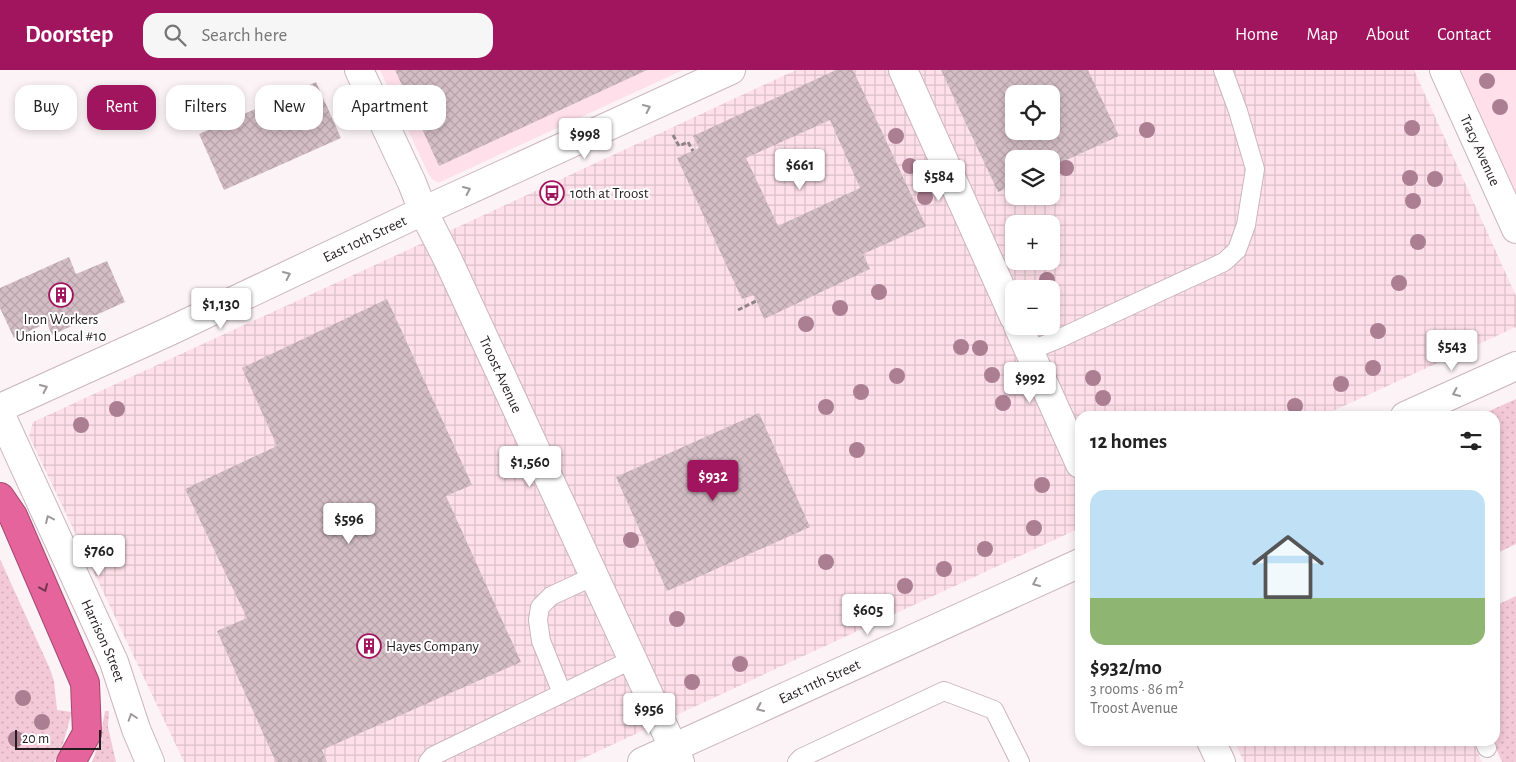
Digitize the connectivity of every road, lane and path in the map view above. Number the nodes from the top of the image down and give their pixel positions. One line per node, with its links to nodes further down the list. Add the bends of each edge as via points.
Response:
1 (359, 70): 8 (street, Troost Avenue)
2 (731, 70): 8 (street, East 10th Street, one-way to 2)
3 (903, 70): 10 (street)
4 (1223, 70): 14 (lane, via 1255,169 1246,225 1237,250 1224,262)
5 (1444, 70): 9 (street, Tracy Avenue)
6 (673, 135): 7 (path, via 678,146 688,142)
7 (693, 150)
8 (422, 211): 16 (street, East 10th Street, one-way to 8); 22 (street, Troost Avenue, via 448,260)
9 (1516, 229)
10 (1005, 297)
11 (756, 301): 12 (path)
12 (738, 310)
13 (1022, 335): 14 (street)
14 (1029, 351): 19 (street)
15 (1516, 366): 17 (street, one-way to 17)
16 (0, 408)
17 (1416, 411)
18 (0, 413): 28 (street, Harrison Street, one-way to 18, via 114,662)
19 (1075, 453)
20 (0, 497): 27 (highway, one-way to 27, via 13,516 85,683 87,733)
21 (1075, 565): 26 (street, East 11th Street, one-way to 26)
22 (594, 576): 23 (street, Troost Avenue); 24 (lane, via 550,596 540,607 541,641)
23 (633, 659): 24 (lane); 26 (street, Troost Avenue)
24 (562, 693): 29 (lane, via 433,756)
25 (1213, 746): 33 (street)
26 (677, 755): 30 (street, East 11th Street)
27 (71, 762)
28 (150, 762)
29 (428, 762)
30 (642, 762)
31 (797, 762): 32 (lane, via 944,691 994,710)
32 (1020, 762)
33 (1221, 762)

